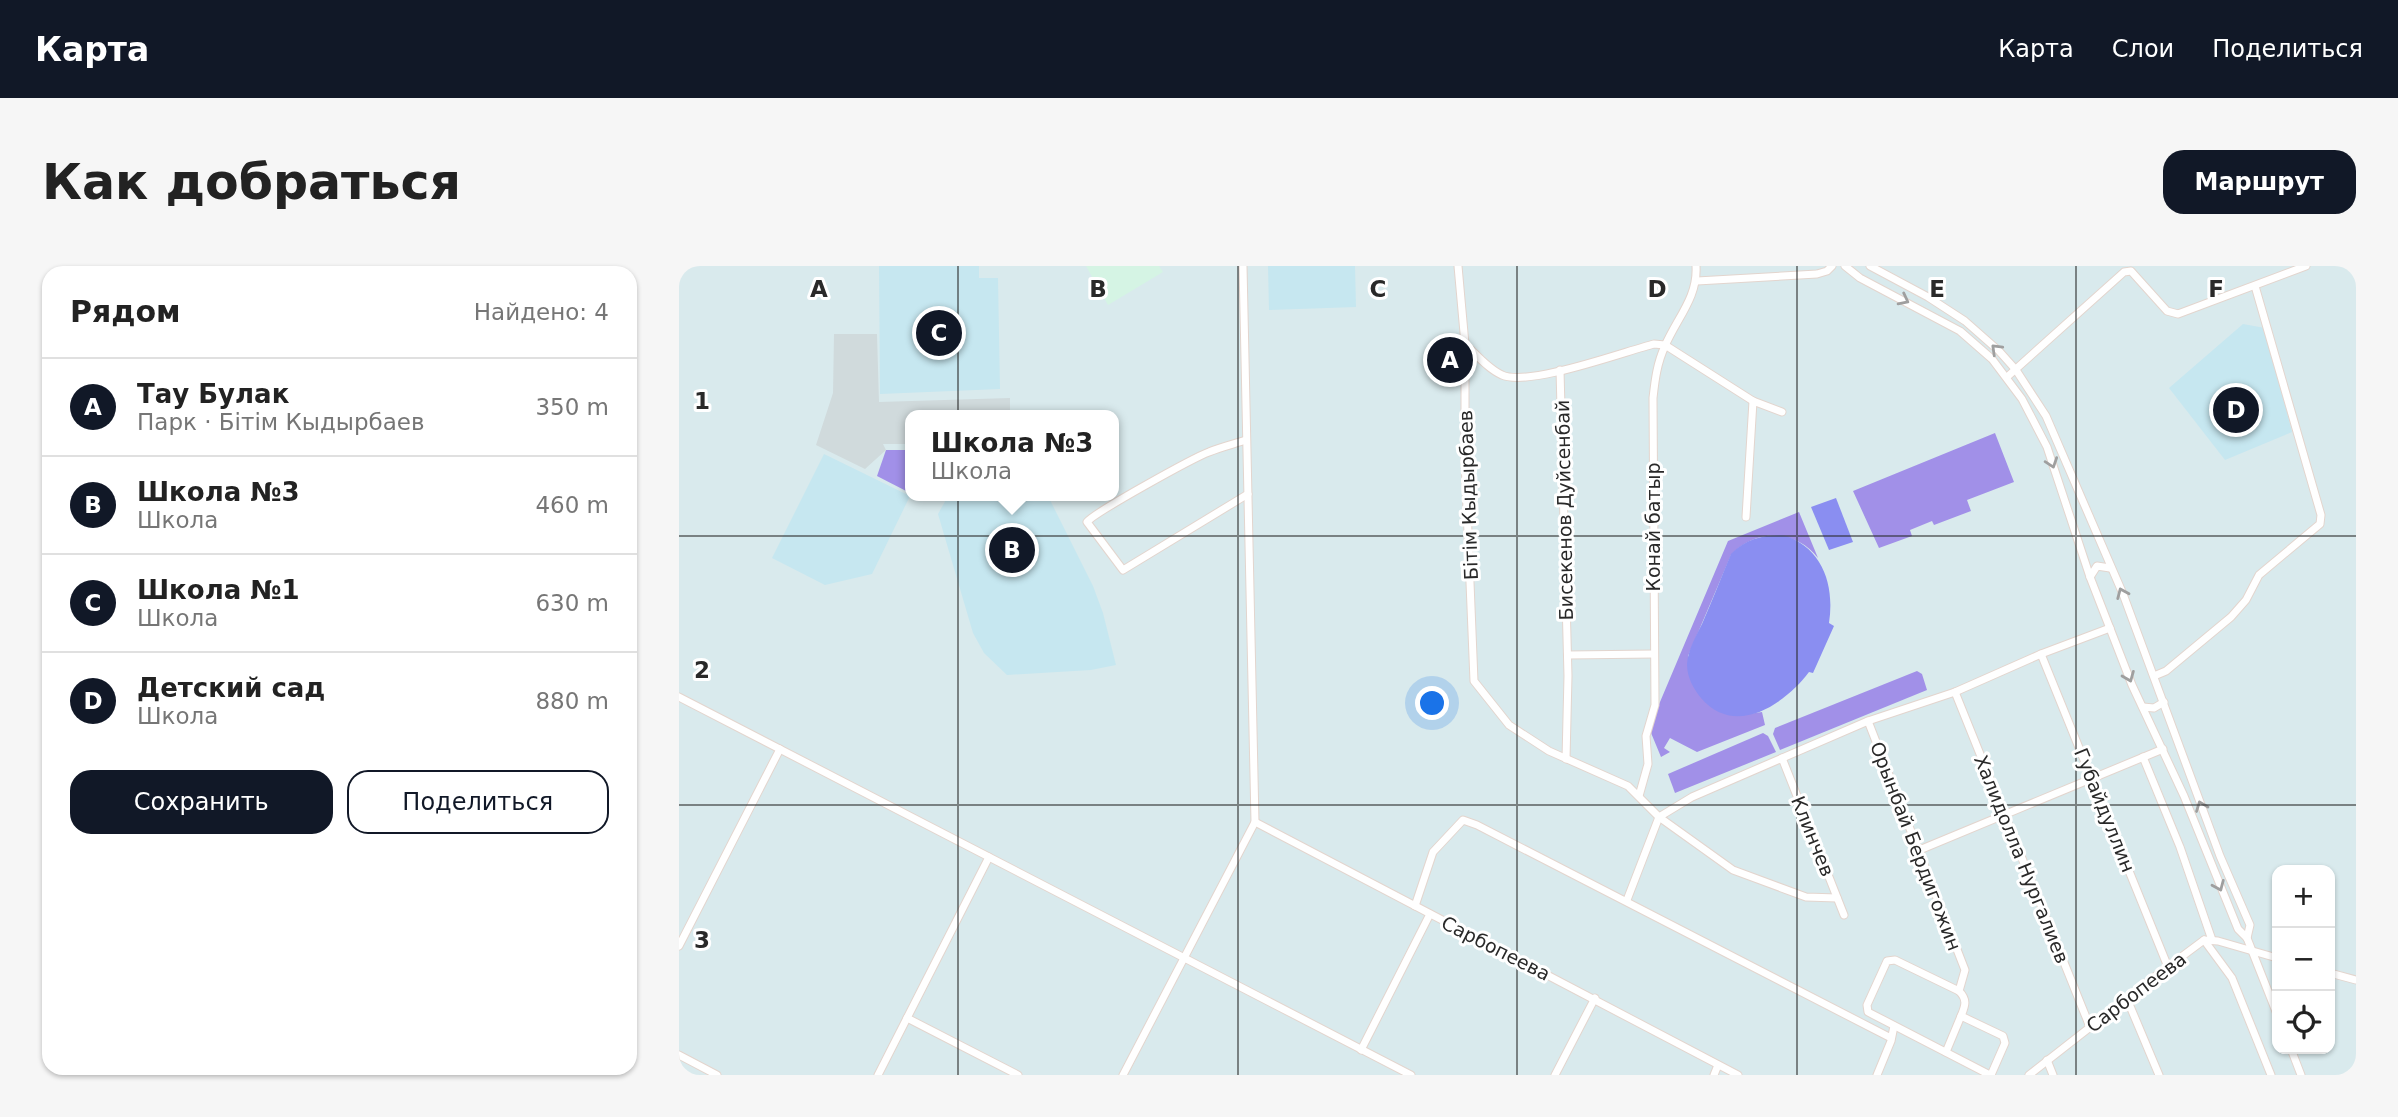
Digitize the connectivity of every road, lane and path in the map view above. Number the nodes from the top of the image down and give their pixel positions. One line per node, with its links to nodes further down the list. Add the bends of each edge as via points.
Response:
1 (1243, 266): 17 (street)
2 (1458, 266): 10 (street, Бiтiм Кыдырбаев)
3 (1696, 266): 8 (street, Конай батыр)
4 (1832, 266): 8 (street, via 1817,275)
5 (1845, 266): 14 (street, one-way to 14, via 1960,331)
6 (1870, 266): 13 (street, one-way to 6, via 1965,321)
7 (2302, 267): 9 (street)
8 (1697, 281): 11 (street, Конай батыр)
9 (2256, 286): 13 (street, via 2185,314 2174,314 2131,271 2124,272); 26 (street, via 2320,524 2259,575 2231,617 2167,671)
10 (1465, 344): 12 (street, via 1503,376 1520,378); 36 (street, Бiтiм Кыдырбаев, via 1474,681 1509,725)
11 (1665, 345): 12 (street, via 1654,344); 15 (street); 24 (street, Конай батыр, via 1653,398)
12 (1560, 370): 25 (street, Бисекенов Дуйсенбай)
13 (2016, 370): 14 (street); 20 (street, via 2046,416)
14 (2007, 377): 21 (street, one-way to 21, via 2047,447)
15 (1753, 401): 16 (street); 19 (street)
16 (1782, 412)
17 (1246, 440): 18 (street); 18 (street, via 1207,452 1087,522 1123,570)
18 (1248, 494): 41 (street)
19 (1746, 517)
20 (2111, 569): 21 (street, via 2097,566); 26 (street, one-way to 20)
21 (2090, 577): 22 (street)
22 (2110, 628): 23 (street); 30 (street, one-way to 30)
23 (2041, 653): 27 (street); 37 (street, Губайдуллин)
24 (1654, 654): 25 (street); 38 (street, Конай батыр, via 1655,705)
25 (1568, 655): 36 (street, Бисекенов Дуйсенбай)
26 (2154, 676): 29 (street)
27 (1955, 692): 31 (street); 39 (street, Халидолла Нургалиев)
28 (679, 697): 32 (street)
29 (2164, 702): 30 (street, via 2154,708); 50 (street, one-way to 29, via 2250,925)
30 (2143, 707): 33 (street)
31 (1868, 721): 35 (street); 42 (street, Орынбай Бердигожин)
32 (781, 749): 43 (street); 53 (street)
33 (2163, 750): 34 (street); 49 (street, one-way to 49)
34 (2143, 757): 37 (street); 51 (street, via 2181,847)
35 (1781, 758): 40 (street, via 1705,790); 44 (street, Клинчев)
36 (1566, 759): 38 (street, Бiтiм Кыдырбаев, via 1628,786)
37 (2092, 778): 39 (street); 57 (street, Губайдуллин)
38 (1639, 796): 40 (street, Бiтiм Кыдырбаев)
39 (2004, 815): 42 (street); 67 (street, Халидолла Нургалиев)
40 (1658, 817): 44 (street, Бiтiм Кыдырбаев, via 1733,870 1806,897); 45 (street)
41 (1255, 822): 46 (street, Сарбопеева); 55 (street)
42 (1917, 851): 60 (street, Орынбай Бердигожин, via 1965,970)
43 (989, 857): 55 (street); 65 (street)
44 (1837, 898): 48 (street, Клинчев)
45 (1627, 900): 46 (street, via 1463,820 1433,852); 68 (street)
46 (1415, 906): 47 (street, Сарбопеева)
47 (1430, 914): 61 (street, Сарбопеева); 69 (street)
48 (1844, 915)
49 (2238, 929): 50 (street); 52 (street)
50 (2247, 938): 54 (street)
51 (2208, 940): 52 (street); 57 (street, Сарбопеева); 88 (street, via 2232,978)
52 (2224, 943): 54 (street)
53 (679, 946)
54 (2252, 952): 56 (street); 63 (street)
55 (1183, 957): 69 (street); 78 (street)
56 (2272, 957)
57 (2168, 967): 62 (street, Сарбопеева)
58 (2335, 974): 59 (street)
59 (2356, 980)
60 (1959, 991): 64 (street, via 1966,1004); 66 (street, Орынбай Бердигожин, via 1895,960 1887,961 1867,1005 1868,1012)
61 (1594, 998): 74 (street, Сарбопеева); 80 (street)
62 (2127, 999): 67 (street, Сарбопеева); 87 (street)
63 (2272, 1002)
64 (1961, 1016): 70 (street); 84 (street, via 2003,1036 2005,1043)
65 (907, 1018): 76 (street); 77 (street)
66 (1894, 1026): 68 (street); 70 (street, Орынбай Бердигожин)
67 (2090, 1027): 73 (street, Сарбопеева)
68 (1891, 1038): 83 (street)
69 (1361, 1050): 79 (street)
70 (1947, 1052): 84 (street, Орынбай Бердигожин)
71 (2293, 1054): 89 (street)
72 (679, 1055): 75 (street)
73 (2047, 1060): 85 (street, Сарбопеева); 86 (street)
74 (1719, 1065): 81 (street); 82 (street, Сарбопеева)
75 (717, 1075)
76 (878, 1075)
77 (1018, 1075)
78 (1123, 1075)
79 (1411, 1075)
80 (1555, 1075)
81 (1714, 1075)
82 (1738, 1075)
83 (1877, 1075)
84 (1991, 1075)
85 (2029, 1075)
86 (2053, 1075)
87 (2159, 1075)
88 (2271, 1075)
89 (2301, 1075)

